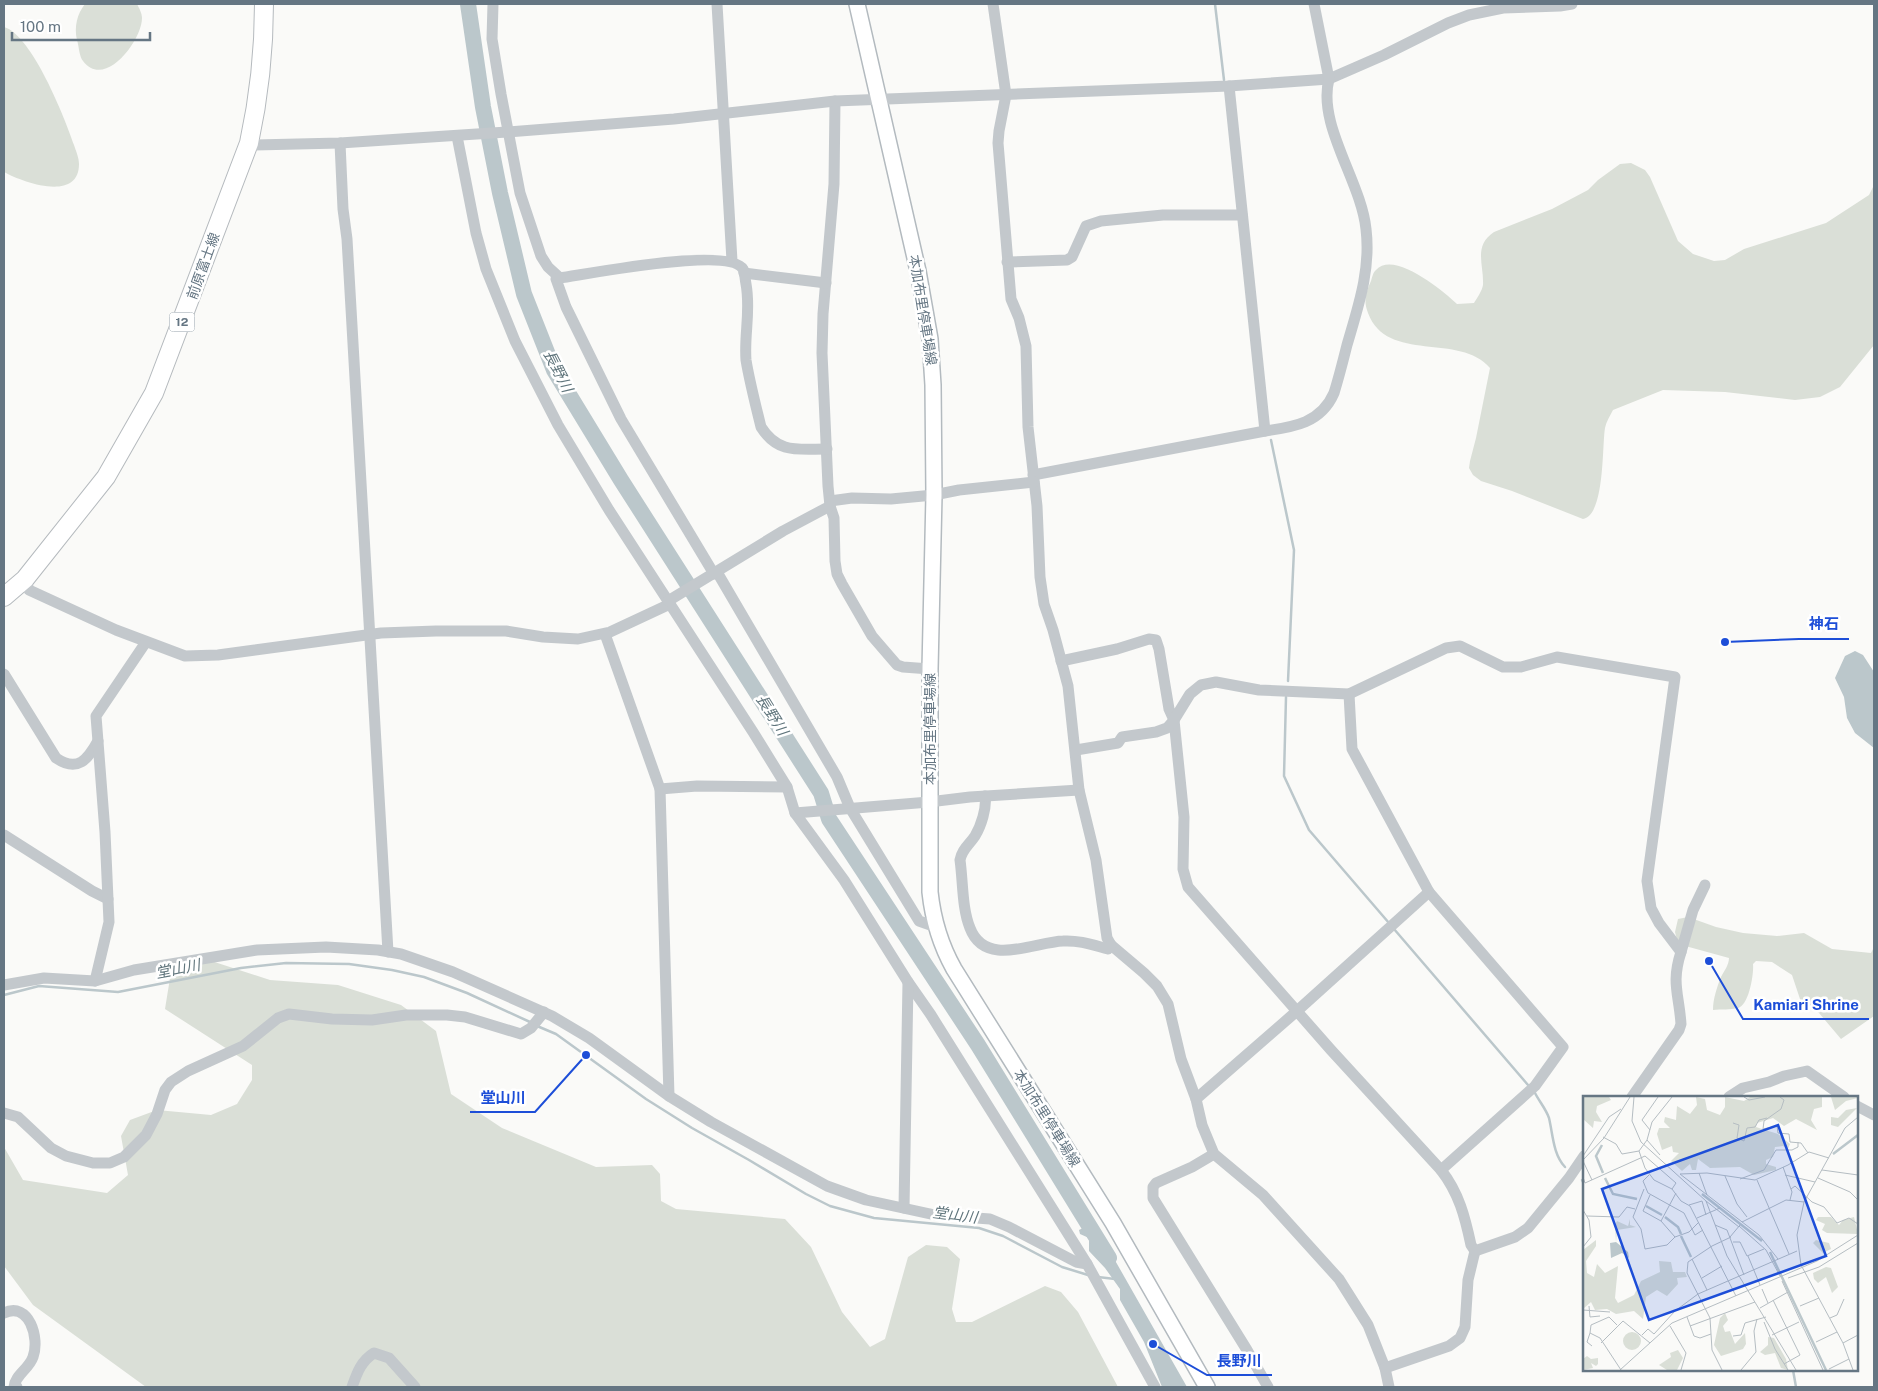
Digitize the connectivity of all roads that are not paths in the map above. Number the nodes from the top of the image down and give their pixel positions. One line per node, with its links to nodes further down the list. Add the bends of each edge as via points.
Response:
1 (264, 4): 17 (main road, 前原富士線 / 12, via 261,74)
2 (493, 4): 15 (street, via 492,40)
3 (717, 4): 14 (street)
4 (857, 4): 13 (main road, 本加布里停車場線)
5 (993, 4): 11 (street)
6 (1314, 4): 9 (street)
7 (1572, 4): 8 (street)
8 (1529, 5): 9 (street, via 1469,14)
9 (1329, 79): 10 (street); 25 (street, via 1328,112 1366,227 1368,250 1363,286 1329,406 1315,418 1295,427)
10 (1229, 86): 11 (street); 19 (street)
11 (1006, 95): 13 (street); 21 (street, via 998,143)
12 (835, 101): 13 (street); 14 (street); 24 (street, via 834,184)
13 (878, 101): 28 (main road, 本加布里停車場線, via 918,271 930,338)
14 (724, 114): 15 (street); 20 (street)
15 (507, 132): 16 (street); 23 (street, via 520,193 541,256)
16 (457, 136): 18 (street); 33 (street, via 486,269 515,341 581,465)
17 (249, 143): 18 (street); 31 (main road, 前原富士線 / 12, via 154,393 106,477)
18 (340, 143): 34 (street)
19 (1242, 215): 21 (street, via 1162,215 1101,221 1086,226 1068,260); 25 (street)
20 (732, 262): 22 (street, via 742,267); 23 (street, via 686,260)
21 (1007, 262): 27 (street, via 1011,299 1026,346)
22 (744, 273): 24 (street); 26 (street, via 749,301 746,359 761,426 766,436 781,447)
23 (560, 278): 30 (street, via 556,278 566,307 621,419)
24 (826, 282): 26 (street, via 822,353)
25 (1265, 431): 27 (street)
26 (827, 448): 29 (street)
27 (1033, 479): 28 (street); 37 (street, via 1044,604)
28 (934, 495): 29 (street, via 852,498); 38 (main road, 本加布里停車場線)
29 (830, 503): 30 (street); 38 (street, via 834,518 837,574 872,636 897,665)
30 (714, 574): 33 (street); 49 (street, via 837,777)
31 (25, 578): 32 (main road, 前原富士線 / 12); 36 (street, via 29,590)
32 (4, 597)
33 (669, 602): 35 (street); 44 (street)
34 (370, 634): 35 (street, via 469,630 578,639); 36 (street, via 197,656 177,655); 57 (street)
35 (604, 634): 45 (street)
36 (146, 642): 42 (street, via 96,716)
37 (1061, 661): 41 (street, via 1156,640 1169,710); 43 (street, via 1068,686)
38 (930, 669): 48 (main road, 本加布里停車場線)
39 (4, 674): 42 (street, via 56,758 74,765 82,762 89,758)
40 (1349, 694): 41 (street, via 1259,690 1216,682 1201,685 1190,694); 53 (street, via 1352,749); 58 (street, via 1455,646 1504,667 1521,667 1556,657 1675,677 1647,881 1651,908)
41 (1174, 720): 43 (street, via 1167,728 1156,732 1122,737 1118,743); 62 (street, via 1184,817 1184,878 1199,900)
42 (98, 741): 54 (street)
43 (1076, 750): 46 (street)
44 (787, 787): 45 (street); 50 (street)
45 (660, 789): 64 (street)
46 (1079, 790): 47 (street); 56 (street, via 1096,860 1107,938)
47 (985, 796): 48 (street); 56 (street, via 975,836 961,853 960,860 967,917 979,942 996,950 1019,950 1066,940 1108,949)
48 (929, 802): 49 (street); 55 (main road, 本加布里停車場線, via 930,892)
49 (848, 809): 50 (street); 55 (street, via 919,921)
50 (800, 812): 60 (street)
51 (4, 835): 54 (street)
52 (1705, 885): 58 (street, via 1693,910)
53 (1428, 892): 62 (street); 74 (street, via 1563,1047 1534,1086)
54 (108, 899): 59 (street, via 109,922)
55 (936, 927): 84 (main road, 本加布里停車場線, via 954,969 1113,1223)
56 (1112, 945): 68 (street, via 1157,986 1168,1004 1181,1059)
57 (388, 952): 59 (street, via 326,947 256,950 134,970); 63 (street, via 454,972)
58 (1681, 952): 65 (street, via 1675,983 1681,1024)
59 (95, 981): 61 (street, via 44,978)
60 (908, 982): 75 (street); 77 (street)
61 (4, 985)
62 (1297, 1011): 68 (street); 74 (street)
63 (544, 1012): 64 (street, via 589,1038); 70 (street, via 531,1028 521,1034 465,1017 447,1015 406,1015 372,1020 289,1014 278,1018 243,1046 171,1082 146,1135 124,1157 110,1163 93,1164 66,1156 51,1148 18,1117)
64 (669, 1096): 75 (street, via 827,1186 866,1200)
65 (1635, 1096)
66 (1731, 1096): 67 (street, via 1744,1088 1807,1071)
67 (1843, 1096)
68 (1196, 1099): 72 (street)
69 (1858, 1107): 71 (street)
70 (4, 1113)
71 (1874, 1115)
72 (1214, 1154): 79 (street, via 1263,1195 1339,1280 1368,1325); 85 (street, via 1156,1183 1153,1198)
73 (1583, 1157): 76 (street, via 1528,1228 1515,1237)
74 (1441, 1170): 76 (street, via 1459,1197)
75 (904, 1208): 77 (street, via 934,1215 990,1219 1076,1262)
76 (1475, 1251): 79 (street, via 1468,1280 1465,1327 1460,1338 1449,1346)
77 (1087, 1264): 83 (street)
78 (4, 1313): 80 (street, via 10,1310 26,1314 35,1339 30,1366 15,1381)
79 (1385, 1368): 86 (street)
80 (16, 1387)
81 (352, 1387): 82 (street, via 366,1358 374,1353 389,1358)
82 (415, 1387)
83 (1155, 1387)
84 (1207, 1387)
85 (1268, 1387)
86 (1389, 1387)

